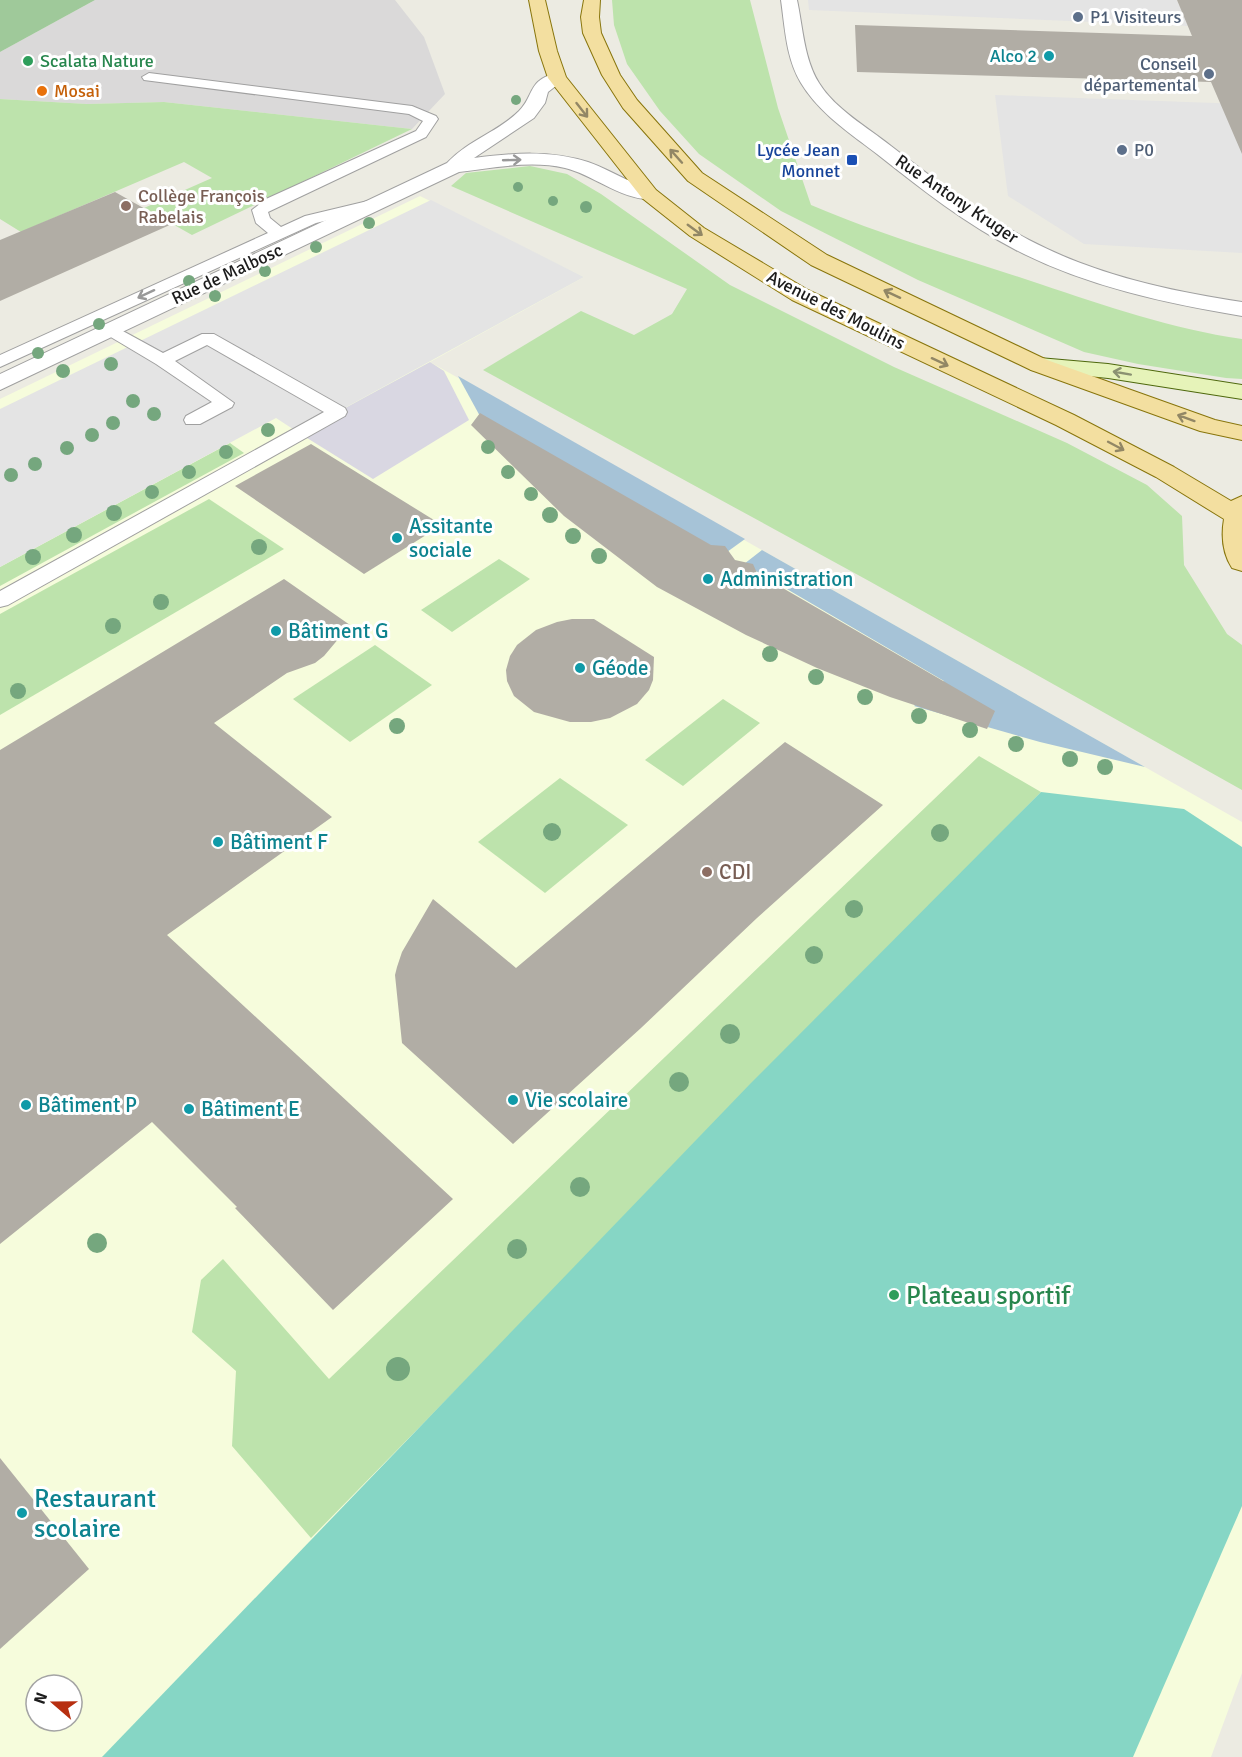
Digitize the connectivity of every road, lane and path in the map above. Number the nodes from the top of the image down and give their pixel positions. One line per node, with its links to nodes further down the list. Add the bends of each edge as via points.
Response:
1 (537, 0): 5 (main road, Avenue des Moulins)
2 (592, 0): 14 (main road, Avenue des Moulins, one-way to 2, via 819,260 695,177 630,104 611,75 592,33)
3 (789, 0): 10 (street, Rue Antony Kruger, via 800,58 807,78 820,96 837,113 975,215 1025,246 1076,267 1140,288)
4 (149, 77): 9 (lane, via 412,110 431,119 421,134 260,210 262,220)
5 (558, 78): 6 (street, Rue de Malbosc, via 540,89 538,102 528,114 463,155); 7 (main road, Avenue des Moulins, one-way to 7)
6 (454, 167): 7 (street, Rue de Malbosc, one-way to 7, via 497,161 559,161 605,175 628,190); 8 (street, Rue de Malbosc)
7 (649, 194): 19 (main road, Avenue des Moulins, one-way to 19, via 697,232 800,295 1065,420)
8 (376, 204): 9 (lane, via 311,219); 11 (street, Rue de Malbosc)
9 (279, 233): 13 (lane, one-way to 13)
10 (1242, 309)
11 (110, 329): 12 (lane); 15 (street, Rue de Malbosc)
12 (162, 360): 17 (lane, via 225,403); 21 (lane, via 208,338 338,412)
13 (0, 362)
14 (1040, 364): 16 (main road, Avenue des Moulins, one-way to 14); 18 (main road, Avenue des Moulins, one-way to 14, via 1209,426)
15 (0, 382)
16 (1242, 392)
17 (193, 420)
18 (1242, 434)
19 (1239, 510): 20 (main road, via 1238,552)
20 (1242, 562)
21 (0, 600)

